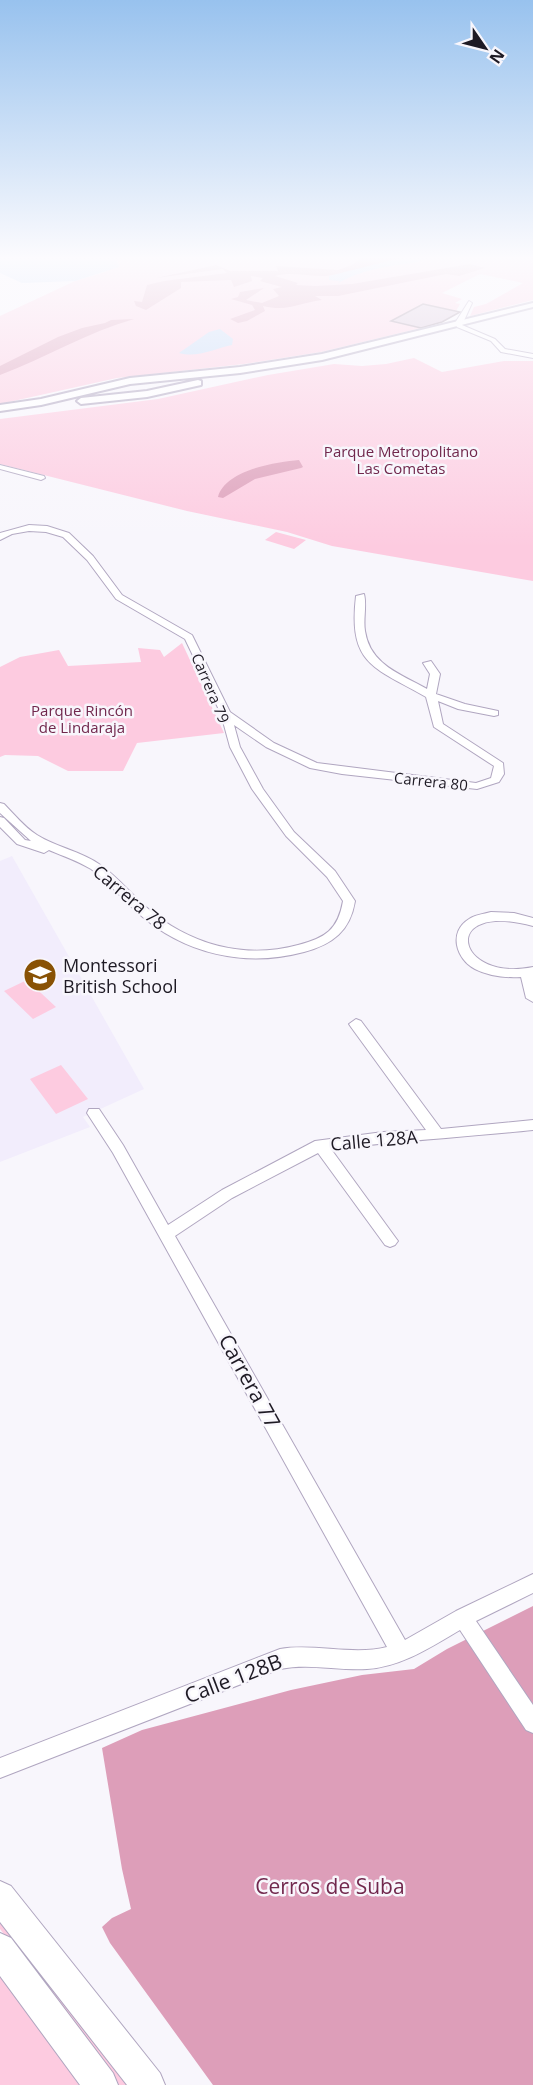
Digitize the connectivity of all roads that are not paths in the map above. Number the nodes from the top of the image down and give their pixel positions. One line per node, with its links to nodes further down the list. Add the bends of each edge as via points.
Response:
1 (335, 353): 5 (main road, via 240,370)
2 (353, 353): 7 (main road)
3 (510, 353): 4 (street)
4 (533, 356)
5 (155, 378): 6 (main road); 7 (main road, via 148,386)
6 (109, 385): 8 (main road, via 132,390); 9 (main road)
7 (170, 389): 8 (main road)
8 (114, 398): 9 (main road)
9 (0, 410)
10 (0, 467): 11 (street)
11 (41, 478)
12 (0, 537): 17 (street, Carrera 79, via 29,528 66,535 90,558 119,597 189,637)
13 (361, 596): 15 (street, via 359,632 373,663)
14 (428, 663): 15 (street, Carrera 80, via 435,674)
15 (430, 696): 16 (street); 17 (street, Carrera 80, via 438,725 499,765 495,780 477,786 314,766 270,746)
16 (494, 713)
17 (226, 714): 21 (street, Carrera 79, via 230,734 258,789 290,834 331,874)
18 (0, 806): 20 (street)
19 (0, 820): 20 (street)
20 (31, 842): 21 (street, Carrera 78, via 96,868 168,930 228,954 268,955 317,943 336,934 347,918)
21 (349, 901)
22 (533, 922): 23 (street, via 511,915 483,917 472,923 462,940 464,950 482,967 511,975)
23 (529, 972): 24 (street)
24 (533, 998)
25 (356, 1024): 28 (street)
26 (94, 1113): 30 (street, Carrera 77)
27 (533, 1125): 28 (street, Calle 128A)
28 (437, 1135): 29 (street, Calle 128A, via 383,1137)
29 (320, 1146): 30 (street, Calle 128A, via 227,1194); 31 (street)
30 (166, 1234): 34 (street, Carrera 77)
31 (390, 1241)
32 (533, 1583): 33 (street, Calle 128B)
33 (463, 1618): 34 (street, Calle 128B); 35 (street)
34 (401, 1652): 36 (street, Calle 128B, via 358,1660 308,1656 280,1659)
35 (533, 1723)
36 (0, 1768)
37 (0, 1897): 40 (highway)
38 (0, 1949): 39 (highway)
39 (101, 2085)
40 (147, 2085)

